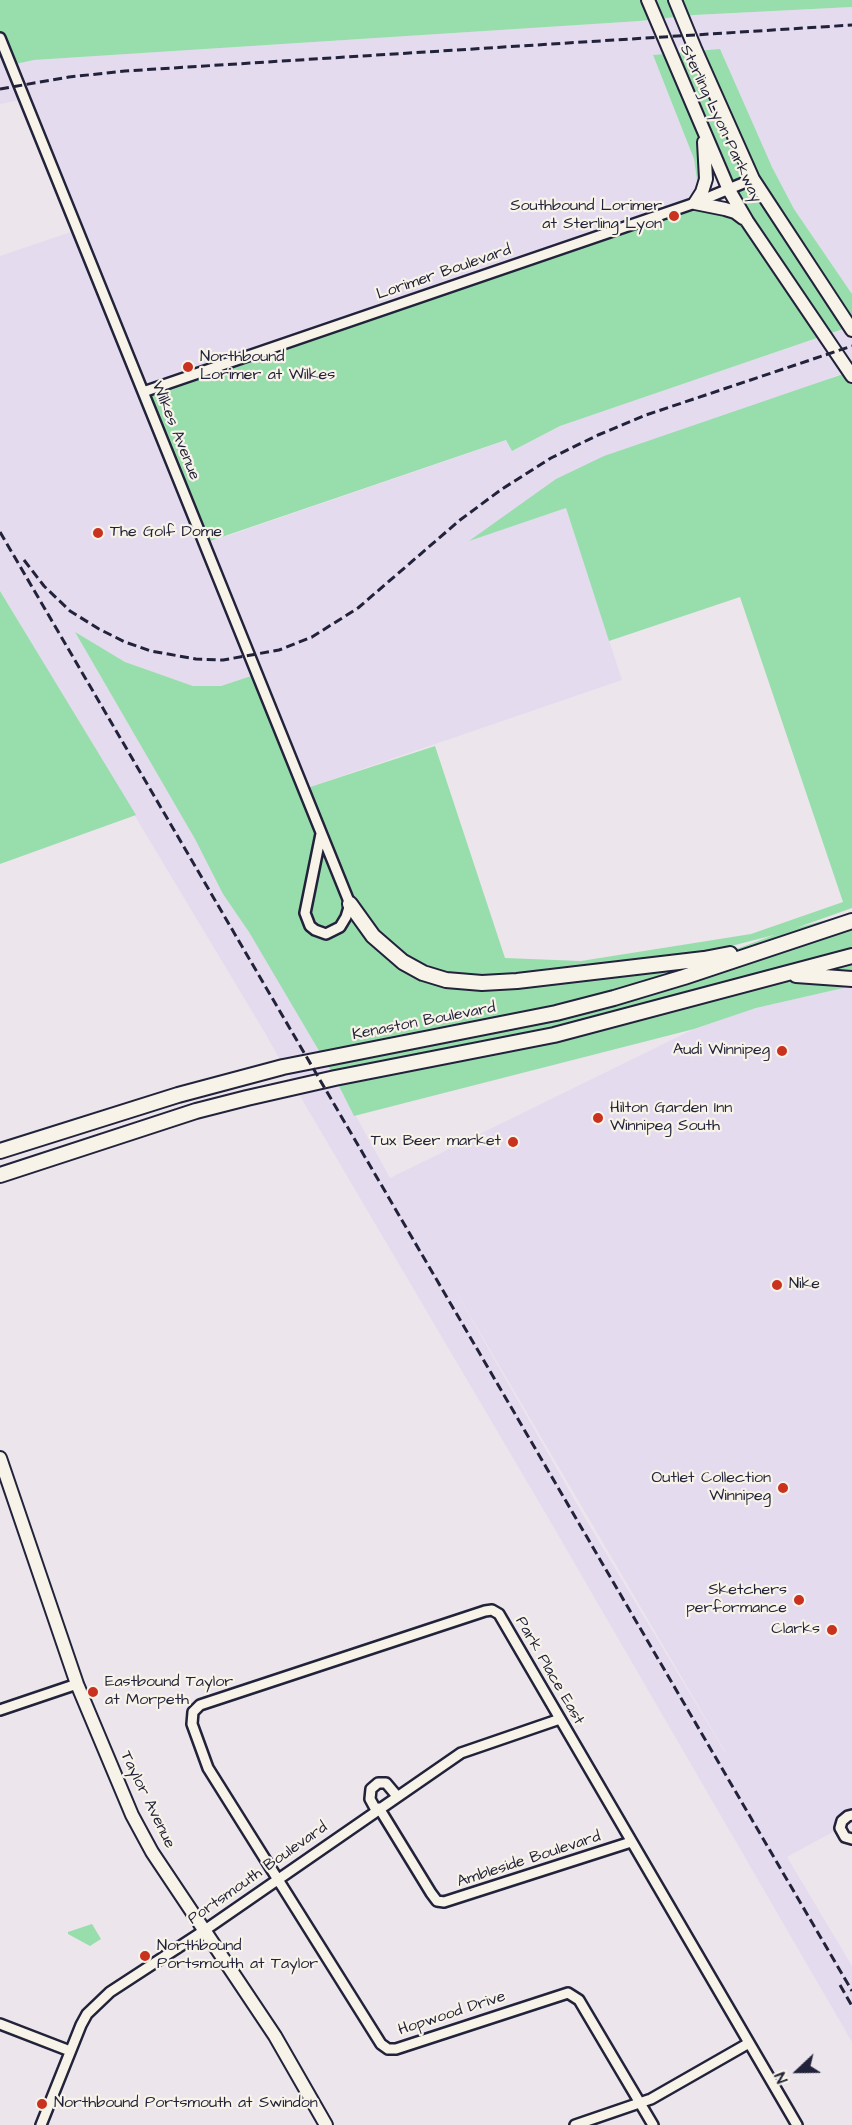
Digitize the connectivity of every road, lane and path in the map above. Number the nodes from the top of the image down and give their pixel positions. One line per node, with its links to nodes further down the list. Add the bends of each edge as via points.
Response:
1 (648, 0): 4 (main road, Sterling Lyon Parkway)
2 (675, 0): 5 (main road, Sterling Lyon Parkway)
3 (0, 38): 11 (street, Wilkes Avenue)
4 (703, 132): 6 (main road, Sterling Lyon Parkway); 7 (main road, via 706,179)
5 (753, 179): 6 (street, Lorimer Boulevard); 9 (main road, Sterling Lyon Parkway)
6 (729, 190): 7 (street, Lorimer Boulevard); 8 (main road, Sterling Lyon Parkway)
7 (695, 203): 8 (main road, via 735,212); 11 (street, Lorimer Boulevard)
8 (747, 221): 10 (main road, Sterling Lyon Parkway)
9 (852, 330)
10 (852, 376)
11 (143, 392): 12 (street, Wilkes Avenue)
12 (321, 834): 13 (street, Wilkes Avenue); 13 (street, via 306,920 315,930 326,934 343,922)
13 (350, 904): 15 (main road, via 373,936 403,962 446,980 517,981 704,959)
14 (852, 921): 15 (main road, Kenaston Boulevard)
15 (788, 942): 19 (main road, Kenaston Boulevard, via 636,992 556,1013 237,1078)
16 (852, 956): 17 (main road)
17 (782, 975): 18 (main road); 20 (main road, via 554,1035 247,1098)
18 (852, 979)
19 (0, 1151)
20 (0, 1175)
21 (0, 1458): 22 (main road, Taylor Avenue)
22 (77, 1684): 23 (street); 31 (main road, Taylor Avenue, via 132,1815)
23 (0, 1710)
24 (560, 1719): 25 (street, Portsmouth Boulevard, via 461,1753); 29 (street, Park Place East); 30 (street, Park Place East, via 499,1614 492,1610 200,1705 193,1712 192,1724 208,1768)
25 (397, 1796): 26 (street, Portsmouth Boulevard); 26 (street, via 386,1783 378,1783 371,1789 370,1799)
26 (377, 1809): 29 (street, Ambleside Boulevard, via 430,1893 444,1902); 30 (street, Portsmouth Boulevard)
27 (852, 1815): 28 (street, via 842,1821 840,1828 845,1837)
28 (852, 1839)
29 (631, 1842): 33 (street, Park Place East)
30 (277, 1879): 31 (street, Portsmouth Boulevard); 35 (street, Hopwood Drive, via 381,2044 388,2049 568,1993 579,2000)
31 (205, 1930): 34 (street, Portsmouth Boulevard, via 110,1992 87,2014); 37 (main road, Taylor Avenue, via 275,2036)
32 (0, 2024): 34 (street)
33 (749, 2043): 35 (street); 40 (street, Park Place East)
34 (70, 2051): 36 (street, Portsmouth Boulevard)
35 (640, 2103): 38 (street); 39 (street, Hopwood Drive)
36 (41, 2125)
37 (326, 2125)
38 (575, 2125)
39 (653, 2125)
40 (797, 2125)

